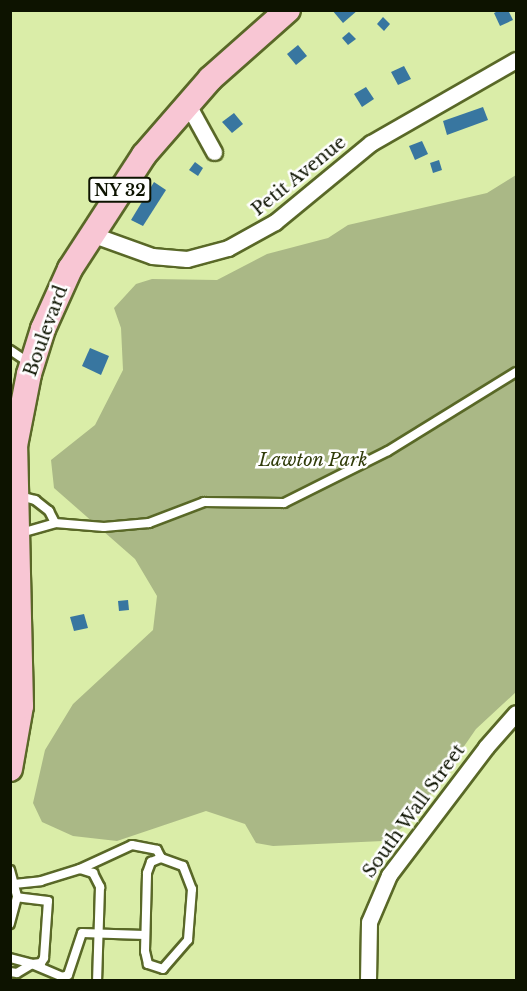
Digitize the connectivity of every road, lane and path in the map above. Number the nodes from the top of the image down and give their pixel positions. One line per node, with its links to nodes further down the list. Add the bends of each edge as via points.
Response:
1 (288, 10): 3 (main road, Boulevard / NY 32)
2 (516, 60): 5 (street, Petit Avenue, via 371,143 275,222 228,248 187,259 152,256)
3 (188, 103): 4 (street); 5 (main road, Boulevard / NY 32, via 144,155)
4 (214, 152)
5 (91, 234): 7 (main road, Boulevard / NY 32, via 70,269)
6 (10, 350): 7 (lane)
7 (32, 365): 9 (main road, Boulevard / NY 32)
8 (516, 372): 11 (lane, via 388,451 284,503 204,502 149,523 104,527)
9 (15, 414): 10 (main road, Boulevard / NY 32)
10 (16, 495): 11 (lane, via 35,500); 12 (main road, Boulevard / NY 32)
11 (55, 523): 12 (lane)
12 (17, 534): 14 (main road, Boulevard / NY 32, via 21,706)
13 (516, 713): 27 (street, South Wall Street, via 389,875 369,922)
14 (10, 769)
15 (161, 858): 16 (lane, via 157,850 132,845); 22 (lane, via 151,862 147,873); 22 (lane, via 183,866 188,875 192,889 188,940 163,969 148,963)
16 (80, 869): 18 (lane, via 41,881); 21 (lane, via 93,873 99,887)
17 (10, 870): 18 (lane)
18 (14, 884): 19 (lane)
19 (17, 897): 20 (lane); 24 (lane, via 48,901 45,958)
20 (10, 924)
21 (98, 933): 22 (lane); 24 (lane, via 82,933 68,975 62,977); 26 (lane)
22 (145, 935)
23 (10, 958): 24 (lane)
24 (32, 964): 25 (lane, via 17,973)
25 (10, 972)
26 (97, 981)
27 (368, 981)

